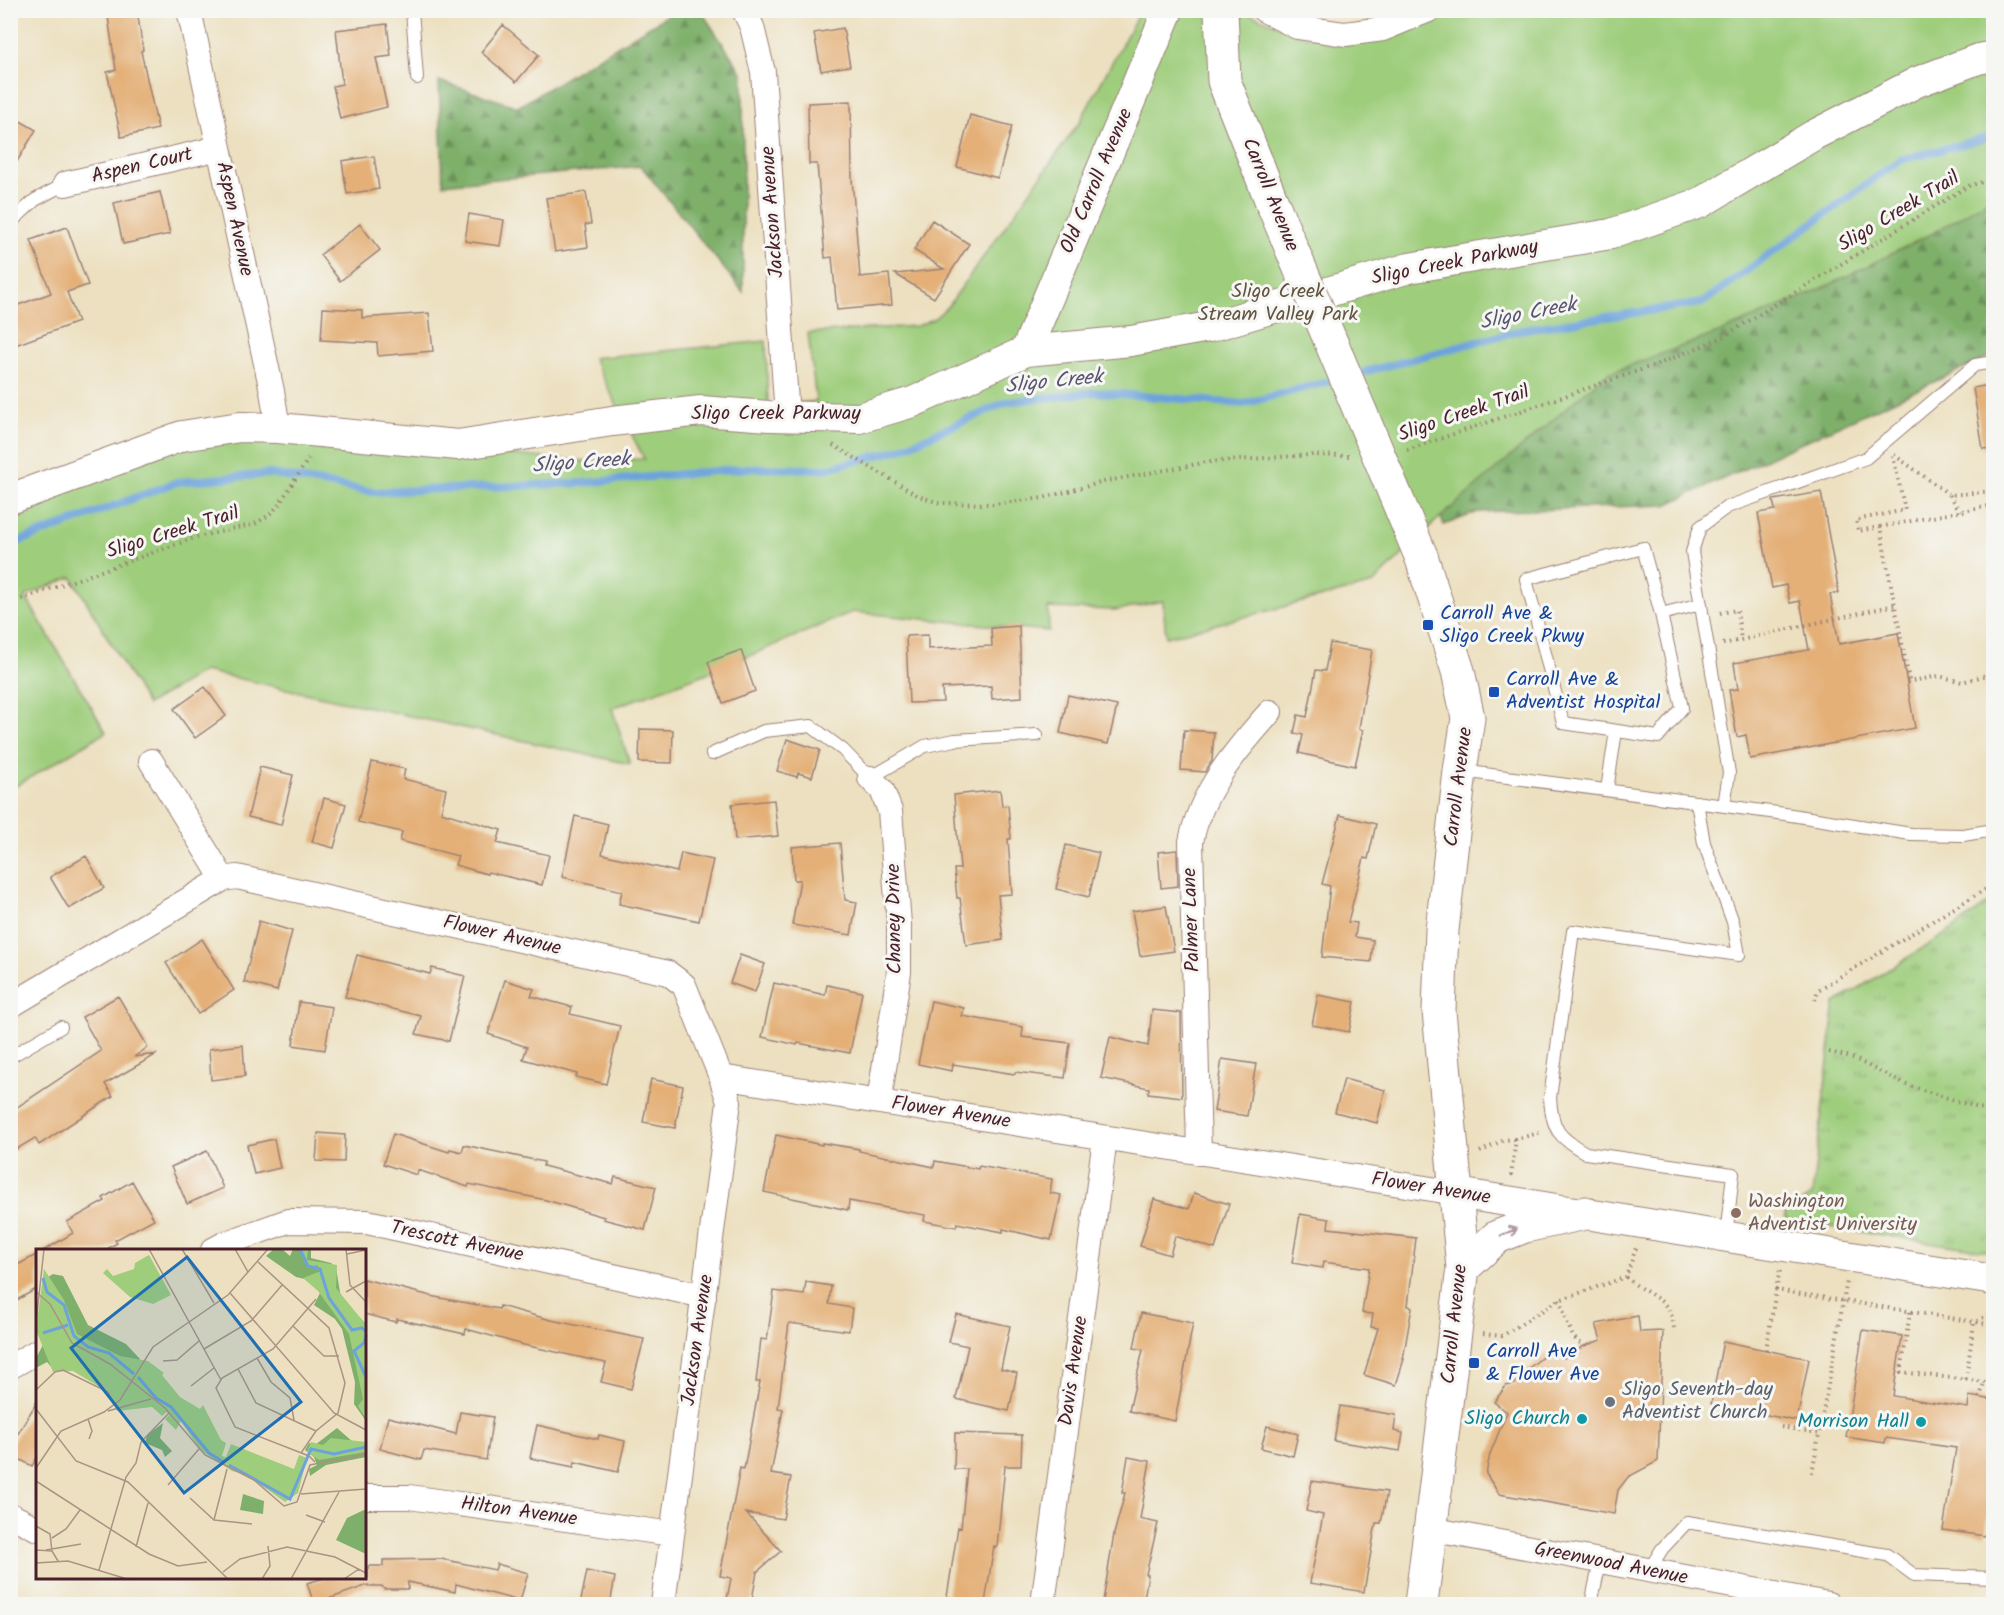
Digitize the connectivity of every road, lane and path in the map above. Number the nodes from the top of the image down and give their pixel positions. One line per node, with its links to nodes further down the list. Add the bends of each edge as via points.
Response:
1 (189, 10): 10 (street, Aspen Avenue)
2 (412, 10): 9 (lane)
3 (744, 10): 16 (street, Jackson Avenue, via 763,72)
4 (1168, 10): 14 (street, Old Carroll Avenue)
5 (1221, 10): 42 (main road, Carroll Avenue, bridge, via 1224,81 1421,556 1458,671 1468,718)
6 (1264, 10): 7 (street, via 1297,27 1345,34 1383,29)
7 (1429, 10)
8 (1994, 56): 14 (street, Sligo Creek Parkway, via 1917,82 1814,135 1700,203 1611,234 1409,268 1209,327 1131,341)
9 (417, 78)
10 (219, 148): 12 (street, Aspen Court); 17 (street, Aspen Avenue)
11 (1994, 178): 21 (path, Sligo Creek Trail, via 1968,186 1721,338 1661,363)
12 (65, 184): 13 (lane, via 35,200)
13 (10, 223)
14 (1026, 351): 16 (street, Sligo Creek Parkway, via 913,402 859,418)
15 (1994, 362): 18 (lane, via 1975,365)
16 (788, 416): 17 (street, Sligo Creek Parkway, via 701,411 458,445)
17 (278, 429): 26 (street, Sligo Creek Parkway, via 240,427 182,436)
18 (1890, 438): 22 (path); 32 (lane, via 1866,458 1727,507 1700,527 1692,552)
19 (836, 447): 23 (path, via 919,496 939,503 994,504 1043,498 1208,462)
20 (314, 452): 30 (path, Sligo Creek Trail, via 278,506 255,524 198,537)
21 (1400, 452)
22 (1893, 454): 25 (path); 29 (path, via 1905,510 1856,520 1858,531)
23 (1358, 456)
24 (1994, 491): 25 (path)
25 (1950, 495): 28 (path)
26 (10, 499)
27 (1994, 505): 28 (path)
28 (1960, 511): 29 (path)
29 (1880, 527): 31 (path)
30 (10, 603)
31 (1895, 605): 34 (path); 36 (path, via 1908,681 1938,676 1962,682)
32 (1702, 610): 33 (lane); 34 (path, via 1737,610); 35 (lane)
33 (1661, 614): 38 (lane, via 1682,708 1658,737); 38 (lane, via 1643,548 1526,579 1563,723)
34 (1741, 640): 35 (path)
35 (1708, 647): 46 (lane, via 1729,773)
36 (1994, 672)
37 (1270, 712): 61 (street, Palmer Lane, via 1248,737 1201,806 1194,823 1191,842)
38 (1616, 731): 44 (lane)
39 (1037, 735): 43 (lane, via 955,740 925,746)
40 (712, 754): 43 (lane, via 764,731 811,726 843,750)
41 (151, 761): 48 (street)
42 (1460, 771): 44 (lane); 64 (main road, Carroll Avenue, via 1442,930 1439,1011)
43 (870, 778): 56 (street, Chaney Drive, via 882,790 890,811 899,924 899,972)
44 (1606, 790): 45 (lane)
45 (1697, 802): 46 (lane); 66 (lane, via 1704,843 1733,922 1739,955 1573,931 1550,1098 1551,1122 1568,1143 1586,1153 1733,1174)
46 (1724, 806): 47 (lane, via 1911,834 1963,835)
47 (1994, 830)
48 (223, 879): 51 (street); 55 (street, Flower Avenue, via 237,876 668,972 684,985)
49 (1994, 884): 50 (path, via 1818,990)
50 (1815, 1000)
51 (10, 1006)
52 (61, 1026): 54 (lane)
53 (1829, 1052): 57 (path, via 1851,1057 1905,1084)
54 (10, 1057)
55 (722, 1077): 56 (street, Flower Avenue); 74 (street, Jackson Avenue, via 729,1102)
56 (879, 1101): 59 (street, Flower Avenue)
57 (1994, 1111)
58 (1549, 1131): 60 (path)
59 (1105, 1138): 61 (street, Flower Avenue); 103 (street, Davis Avenue)
60 (1516, 1139): 62 (path, via 1504,1140); 63 (path)
61 (1199, 1153): 64 (street, Flower Avenue)
62 (1475, 1154)
63 (1510, 1182)
64 (1457, 1193): 65 (street, Flower Avenue); 69 (main road, Carroll Avenue)
65 (1585, 1213): 66 (street, Flower Avenue); 69 (main road, one-way to 65, via 1497,1238 1525,1226)
66 (1726, 1236): 73 (street, Flower Avenue)
67 (1637, 1245): 72 (path)
68 (216, 1249): 74 (street, Trescott Avenue, via 288,1221 367,1222)
69 (1463, 1268): 97 (main road, Carroll Avenue)
70 (1769, 1268): 71 (path)
71 (1780, 1269)
72 (1626, 1277): 75 (path); 81 (path, via 1669,1307)
73 (1994, 1280)
74 (704, 1296): 98 (street, Jackson Avenue)
75 (1559, 1300): 82 (path, via 1502,1336); 83 (path, via 1573,1336)
76 (1843, 1301): 78 (path); 84 (path, via 1776,1290); 92 (path)
77 (1994, 1311): 79 (path)
78 (1910, 1312): 79 (path); 87 (path, via 1901,1372)
79 (1974, 1323): 80 (path); 87 (path)
80 (1994, 1325)
81 (1674, 1328)
82 (1478, 1333)
83 (1584, 1346)
84 (1766, 1350)
85 (36, 1352): 86 (street)
86 (10, 1367)
87 (1966, 1379): 88 (path)
88 (1984, 1382): 89 (path); 90 (path)
89 (1994, 1383)
90 (1980, 1398)
91 (1781, 1427): 92 (path)
92 (1819, 1433): 93 (path)
93 (1812, 1473)
94 (366, 1497): 98 (street, Hilton Avenue, via 409,1497)
95 (10, 1515): 96 (street)
96 (36, 1527)
97 (1430, 1529): 99 (street, Greenwood Avenue); 104 (main road, Carroll Avenue)
98 (672, 1534): 102 (street, Jackson Avenue)
99 (1600, 1562): 100 (street, Greenwood Avenue); 105 (lane)
100 (1648, 1570): 101 (lane, via 1687,1522 1887,1555 1914,1575); 106 (street, Greenwood Avenue)
101 (1994, 1578)
102 (663, 1605)
103 (1043, 1605)
104 (1420, 1605)
105 (1591, 1605)
106 (1828, 1605)

